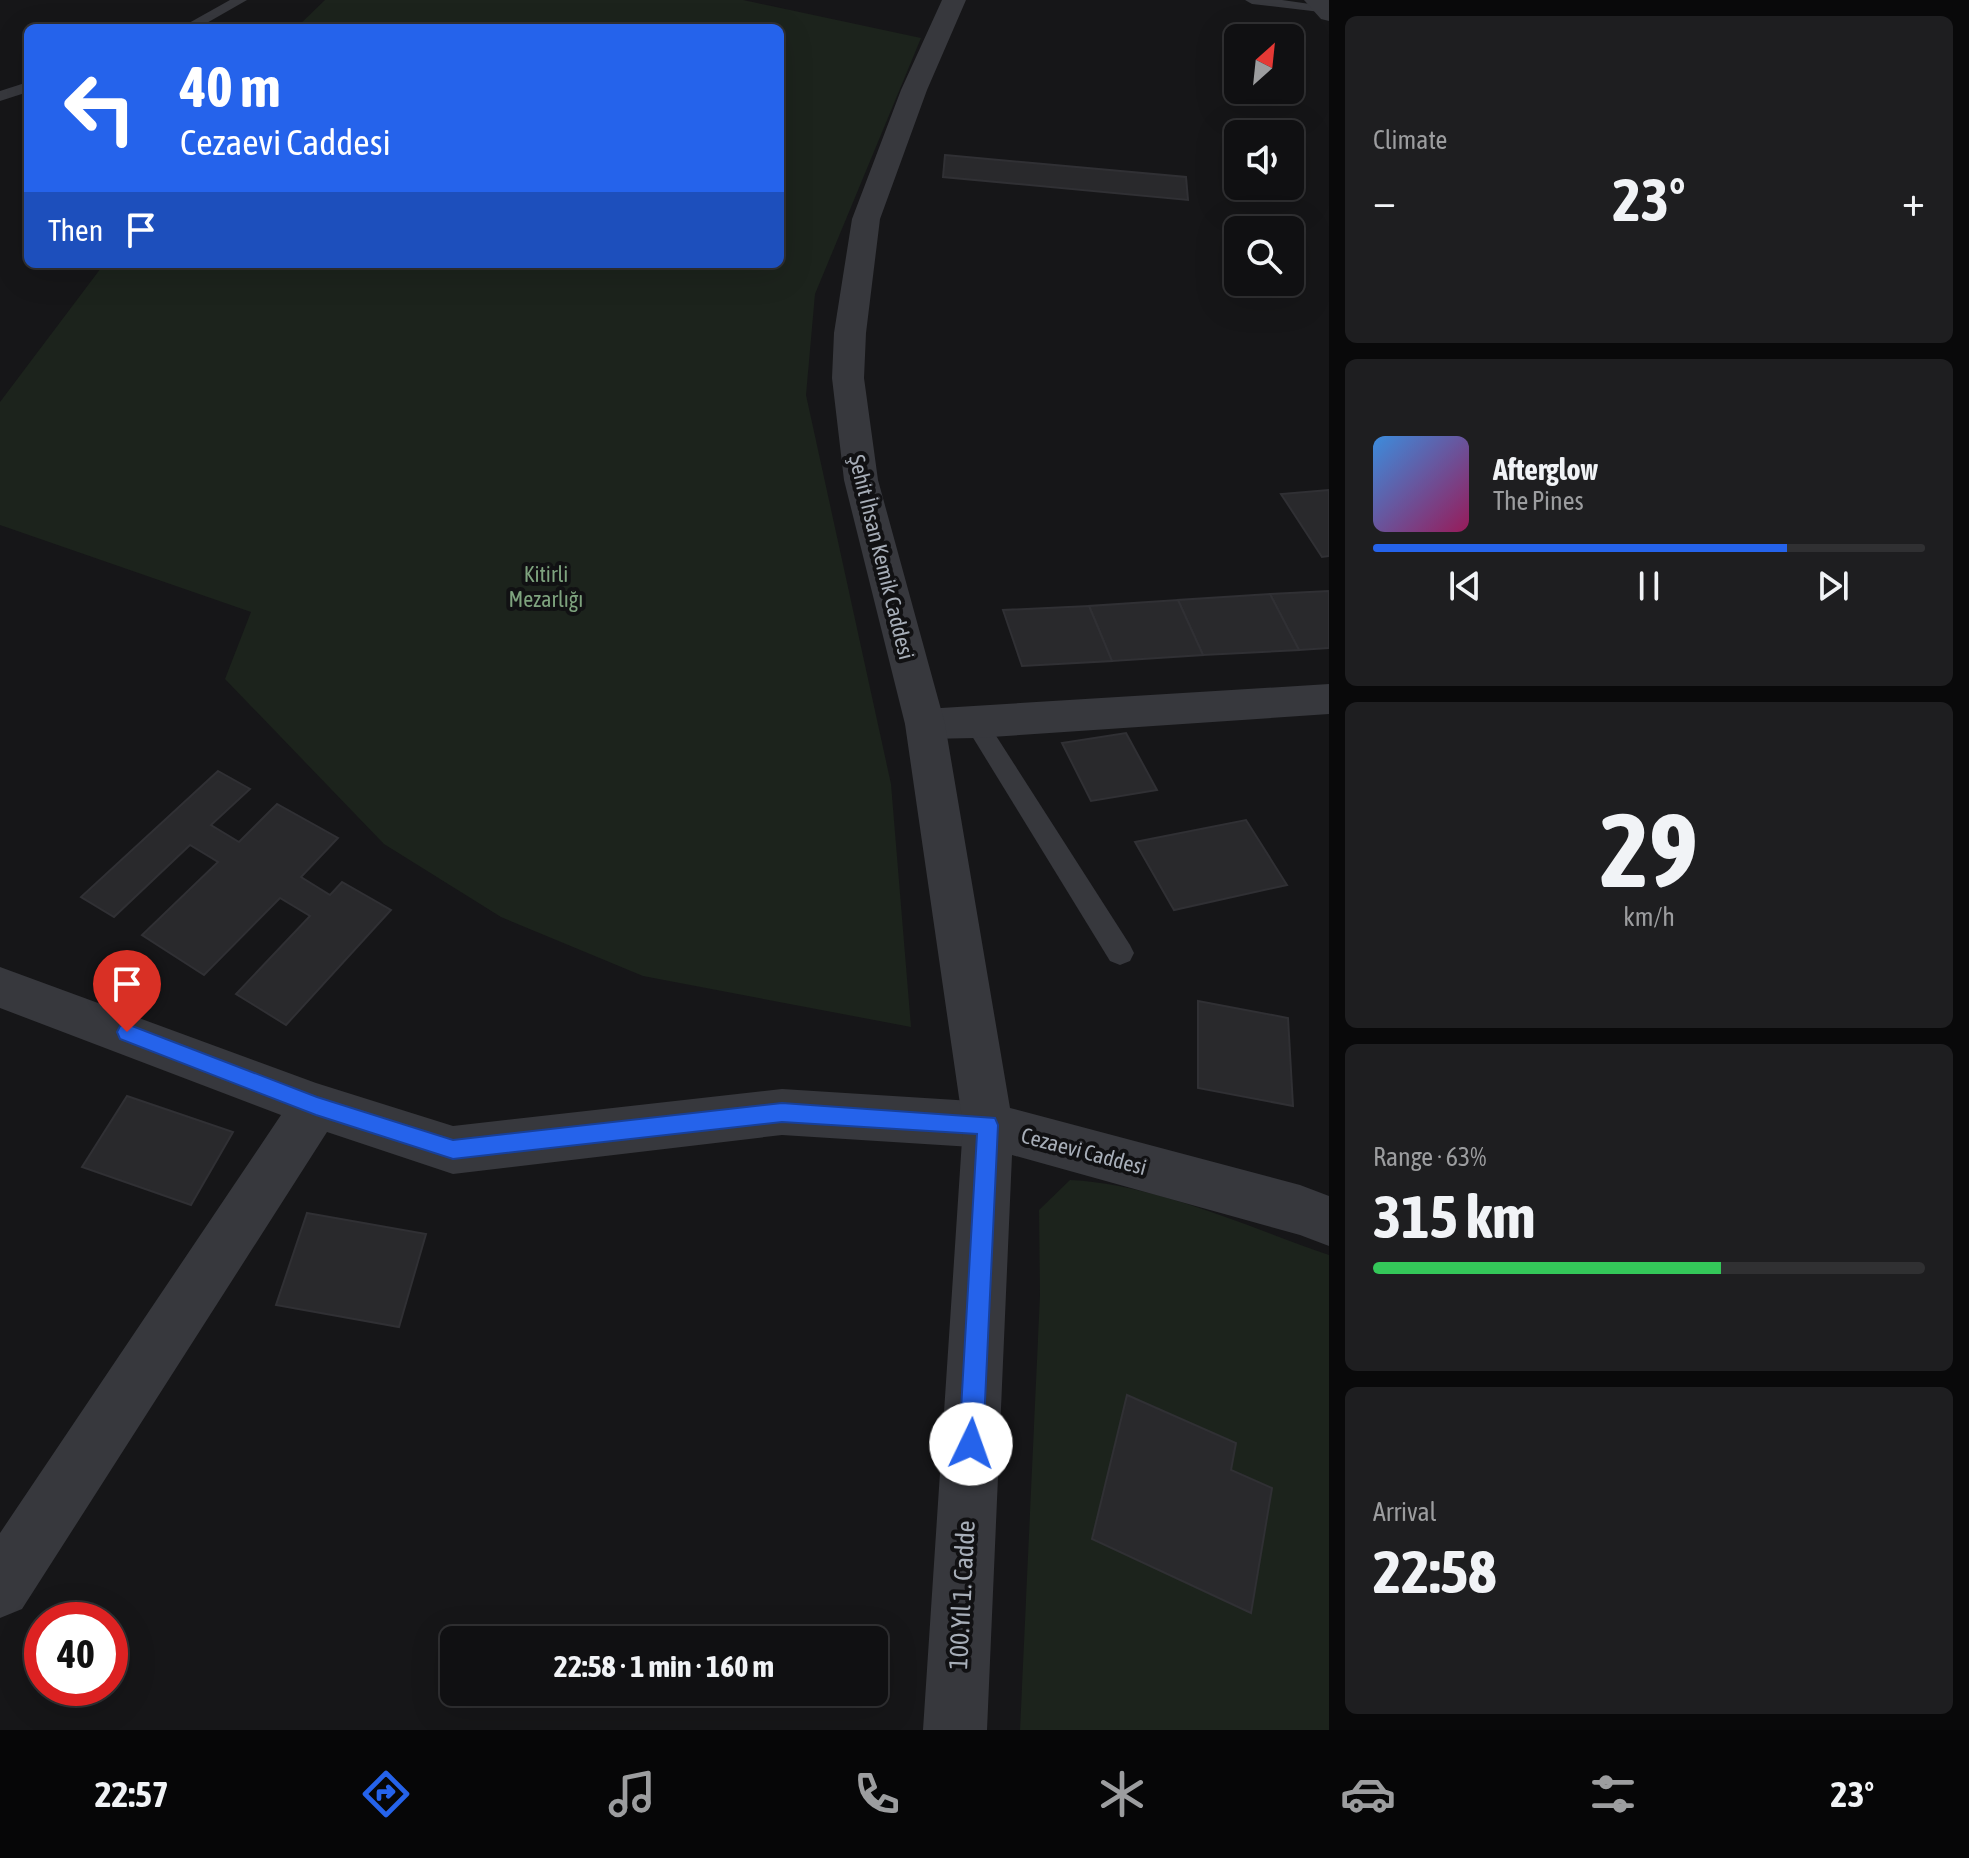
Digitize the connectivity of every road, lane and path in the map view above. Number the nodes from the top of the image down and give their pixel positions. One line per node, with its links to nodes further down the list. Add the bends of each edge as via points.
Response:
1 (240, 0): 5 (lane)
2 (954, 0): 10 (street, Şehit İhsan Kemik Caddesi, via 866,219 848,378 861,480)
3 (1252, 0): 4 (lane)
4 (1323, 8)
5 (195, 24)
6 (24, 88): 7 (lane)
7 (0, 96)
8 (1329, 699): 9 (street)
9 (976, 723): 10 (street); 11 (lane)
10 (925, 724): 14 (street, Şehit İhsan Kemik Caddesi)
11 (1120, 953)
12 (0, 987): 13 (street, Cezaevi Caddesi)
13 (316, 1106): 14 (street, Cezaevi Caddesi, via 453,1150 782,1112); 16 (street)
14 (988, 1125): 15 (street, Cezaevi Caddesi); 17 (street, 100.Yıl 1. Cadde)
15 (1329, 1221)
16 (0, 1587)
17 (955, 1730)

